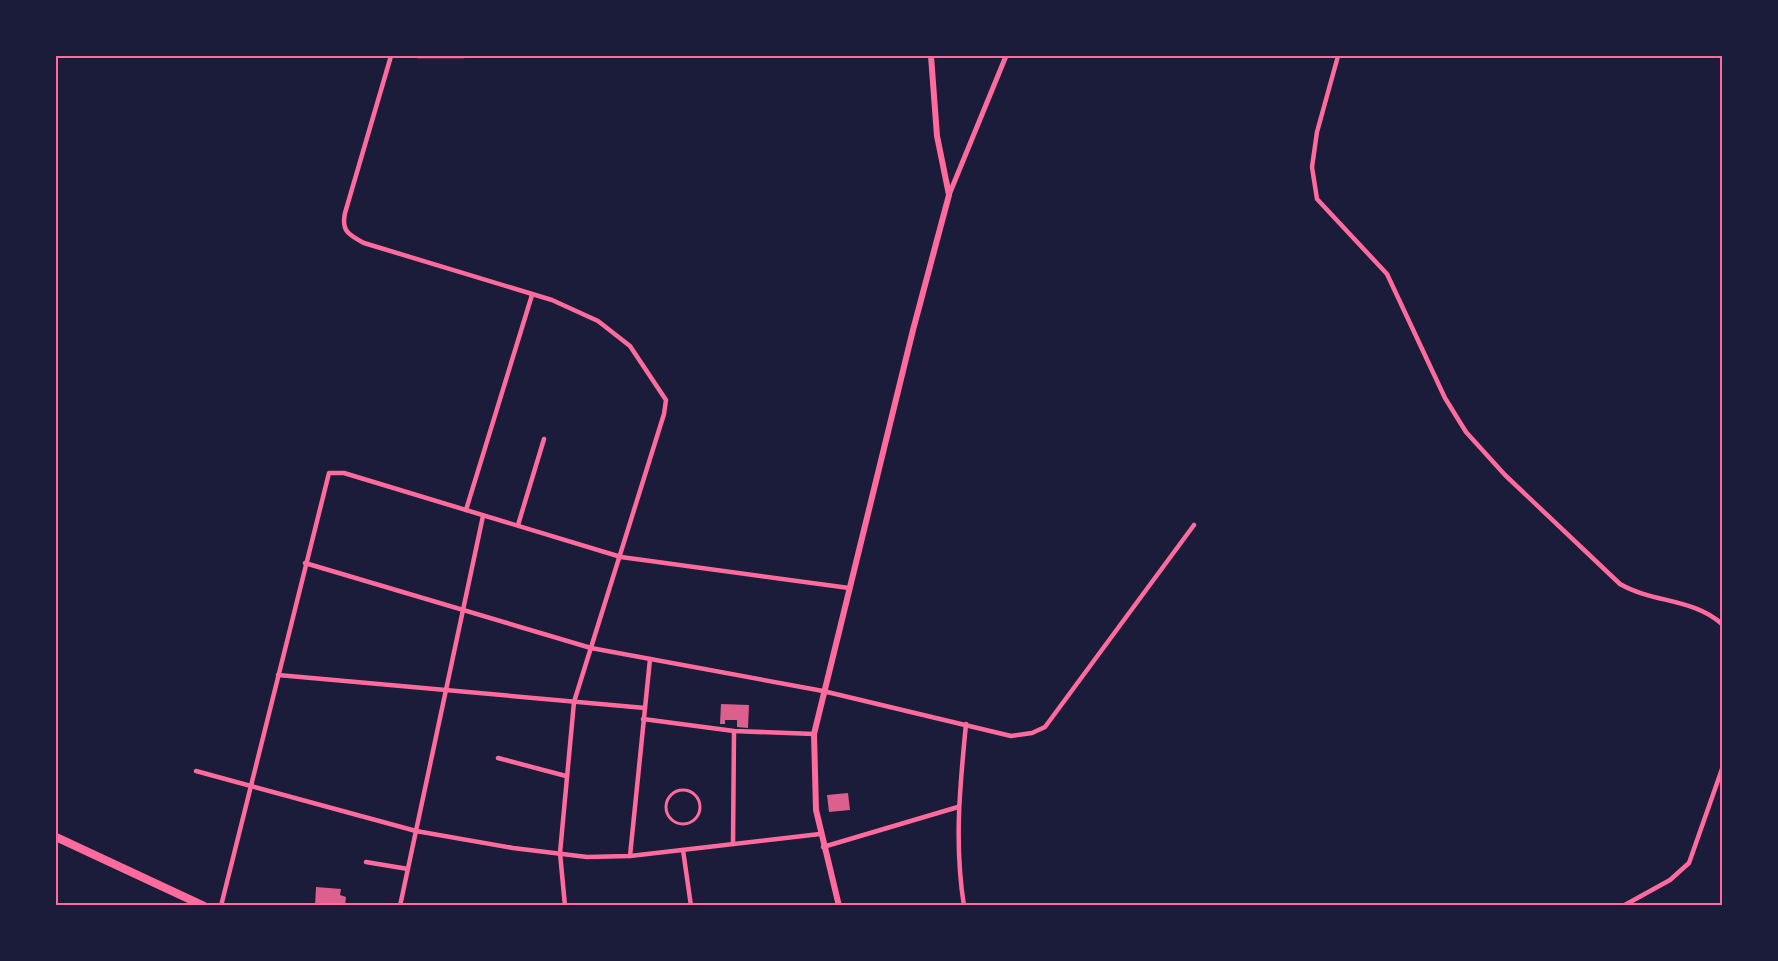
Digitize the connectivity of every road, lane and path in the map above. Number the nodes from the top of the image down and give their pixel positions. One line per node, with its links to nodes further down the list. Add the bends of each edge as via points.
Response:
1 (392, 56): 8 (street, via 345,213 345,232 364,243)
2 (418, 56): 3 (street)
3 (464, 56)
4 (931, 56): 7 (main road, via 937,136)
5 (1006, 56): 7 (street)
6 (1338, 56): 18 (street, via 1317,132 1312,167 1317,199 1387,274 1455,415 1505,475 1620,584 1693,606)
7 (949, 195): 16 (main road)
8 (532, 295): 10 (street); 14 (street, via 552,300 611,329 630,346 666,400)
9 (544, 439): 12 (street)
10 (466, 510): 11 (street); 15 (street, via 339,471 329,473)
11 (483, 516): 12 (street); 17 (street)
12 (518, 525): 14 (street)
13 (1194, 525): 27 (street, via 1045,727 1011,736)
14 (621, 557): 16 (street); 19 (street)
15 (305, 564): 17 (street); 21 (street)
16 (849, 588): 23 (main road)
17 (464, 612): 19 (street); 22 (street)
18 (1722, 624)
19 (591, 648): 20 (street); 24 (street)
20 (650, 659): 23 (street); 25 (street)
21 (278, 675): 22 (street); 34 (street)
22 (444, 691): 24 (street); 37 (street)
23 (823, 691): 27 (street); 29 (main road)
24 (574, 702): 25 (street); 33 (street)
25 (645, 708): 26 (street)
26 (644, 719): 28 (street); 44 (street)
27 (966, 724): 36 (street)
28 (734, 731): 29 (street); 40 (street)
29 (814, 734): 38 (main road)
30 (498, 758): 33 (street)
31 (1722, 769): 54 (street, via 1689,863 1670,880)
32 (196, 771): 34 (street)
33 (566, 776): 43 (street)
34 (250, 787): 37 (street); 48 (street)
35 (691, 792): 35 (street, via 700,803 698,816 689,824 676,824 667,814 667,800 678,790)
36 (958, 807): 41 (street); 53 (street)
37 (416, 831): 43 (street); 46 (street)
38 (820, 834): 40 (street); 41 (main road)
39 (56, 837): 47 (highway)
40 (733, 844): 42 (street)
41 (823, 847): 52 (main road)
42 (682, 850): 44 (street); 51 (street)
43 (560, 853): 44 (street, via 601,858); 50 (street)
44 (630, 856)
45 (366, 862): 46 (street)
46 (408, 869): 49 (street)
47 (204, 906)
48 (221, 906)
49 (400, 906)
50 (565, 906)
51 (691, 906)
52 (838, 906)
53 (963, 906)
54 (1623, 906)

